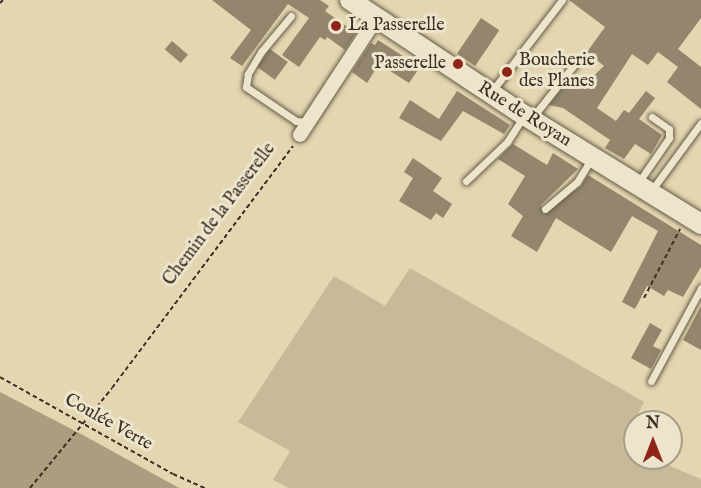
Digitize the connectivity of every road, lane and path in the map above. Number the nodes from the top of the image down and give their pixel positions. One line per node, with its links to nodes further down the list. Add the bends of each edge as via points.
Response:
1 (3, 0): 4 (path)
2 (350, 0): 6 (main road, Rue de Royan)
3 (562, 0): 8 (lane)
4 (0, 3)
5 (291, 16): 11 (lane, via 261,52 248,74 246,87 297,121)
6 (376, 19): 8 (main road, Rue de Royan); 11 (street, Chemin de la Passerelle)
7 (577, 61): 9 (lane)
8 (490, 93): 9 (main road, Rue de Royan)
9 (527, 117): 14 (main road, Rue de Royan); 15 (lane)
10 (652, 117): 16 (lane, via 669,129 669,138)
11 (308, 122): 13 (street, Chemin de la Passerelle)
12 (701, 123): 16 (lane)
13 (300, 135): 23 (path, Chemin de la Passerelle)
14 (592, 158): 16 (main road, Rue de Royan); 17 (lane, via 577,182)
15 (466, 182)
16 (643, 189): 18 (main road, Rue de Royan)
17 (545, 209)
18 (694, 220): 20 (path)
19 (701, 288): 22 (lane)
20 (644, 298)
21 (0, 376): 23 (path, Coulée Verte)
22 (651, 381)
23 (81, 424): 24 (path, Chemin de la Passerelle); 25 (path, Coulée Verte)
24 (30, 488)
25 (205, 488)

